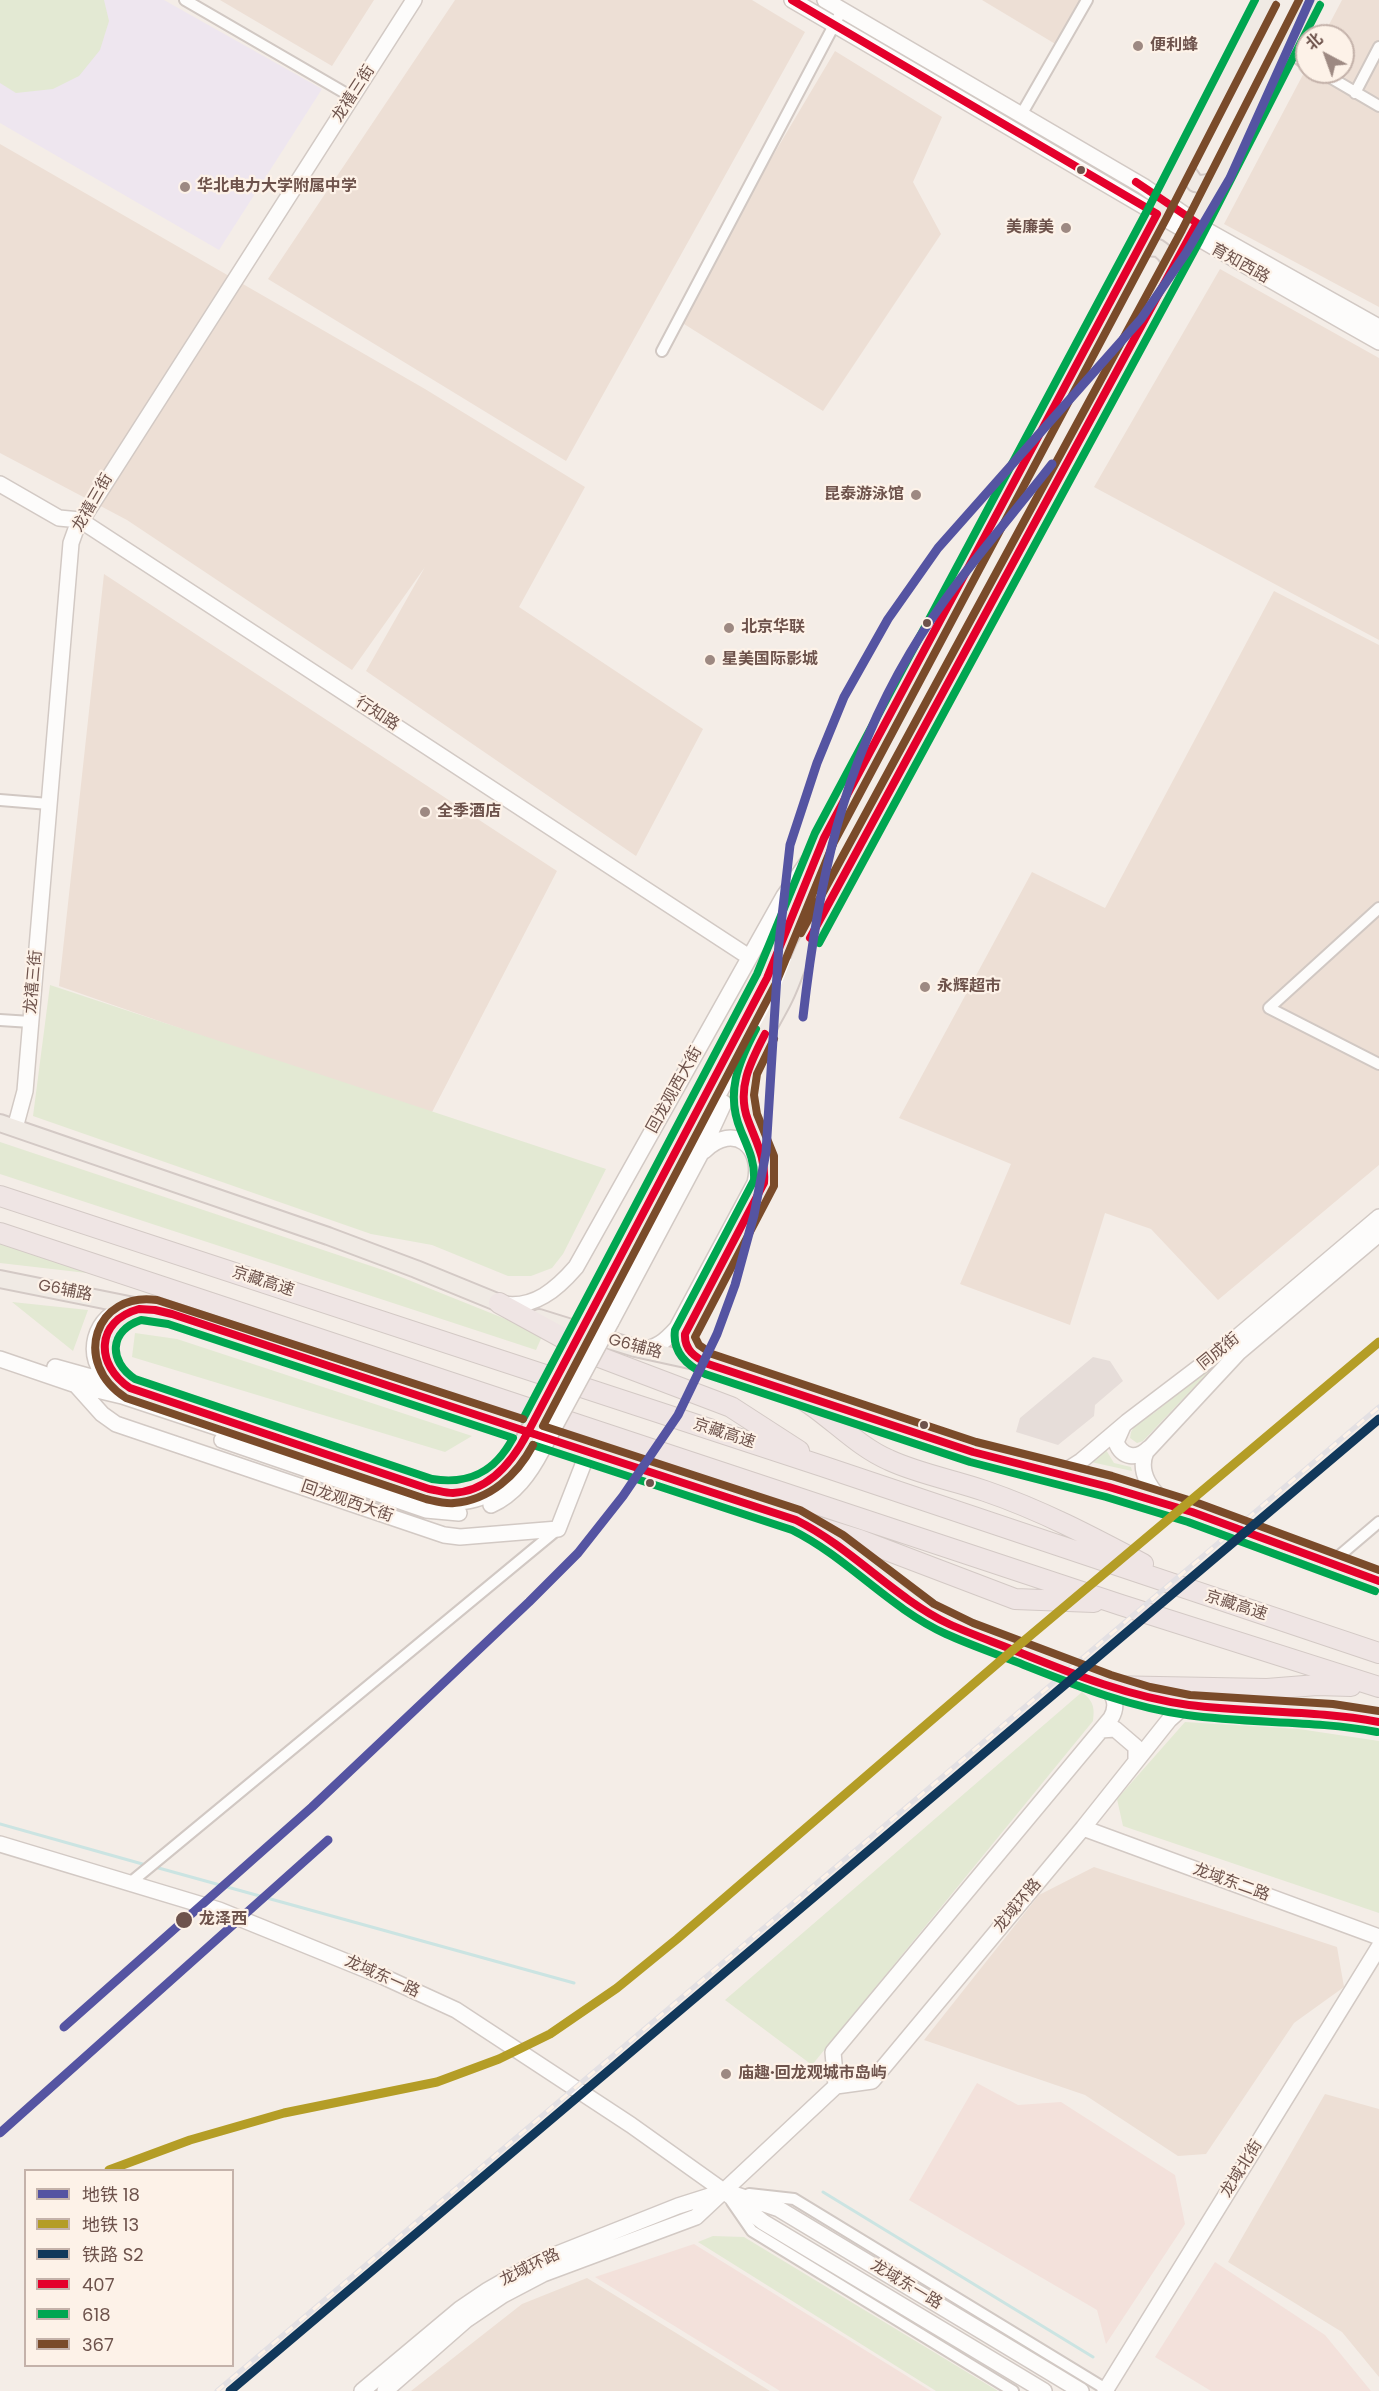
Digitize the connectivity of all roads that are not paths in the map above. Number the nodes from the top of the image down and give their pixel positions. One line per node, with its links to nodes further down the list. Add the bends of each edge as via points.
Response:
1 (185, 0): 15 (street)
2 (414, 0): 15 (main road, 龙禧三街)
3 (792, 0): 9 (main road, 育知西路)
4 (825, 0): 8 (main road, 育知西路)
5 (1087, 0): 17 (street)
6 (1267, 0): 18 (main road, 回龙观西大街)
7 (1311, 0): 10 (main road)
8 (842, 10): 9 (street); 17 (main road, 育知西路)
9 (835, 25): 20 (main road, 育知西路); 26 (street)
10 (1285, 50): 12 (street); 19 (main road)
11 (1378, 54): 14 (street)
12 (1295, 56)
13 (1341, 84): 14 (street)
14 (1356, 93): 16 (street)
15 (352, 97): 28 (main road, 龙禧三街)
16 (1379, 106)
17 (1021, 115): 20 (main road, 育知西路)
18 (1189, 152): 19 (main road, via 1186,170 1195,183 1212,182); 20 (main road, 回龙观西大街)
19 (1224, 170): 21 (main road)
20 (1161, 207): 21 (main road, 育知西路); 22 (main road, 回龙观西大街)
21 (1194, 230): 23 (main road); 24 (main road, 育知西路); 25 (main road, 育知西路)
22 (1131, 262): 23 (main road, via 1143,249 1158,248 1170,264); 31 (main road, 回龙观西大街)
23 (1165, 283): 33 (main road)
24 (1379, 327)
25 (1379, 342)
26 (662, 351)
27 (0, 484): 28 (main road, 行知路, via 59,518)
28 (80, 520): 30 (main road, 龙禧三街, via 71,543); 34 (main road, 行知路)
29 (0, 800): 30 (street)
30 (49, 804): 37 (main road, 龙禧三街)
31 (824, 838): 34 (main road, 回龙观西大街); 48 (main road, 回龙观西大街, via 771,970)
32 (1379, 908): 38 (street, via 1269,1008)
33 (805, 947): 35 (main road); 52 (main road, via 785,997 751,1061 742,1094 745,1112 766,1163 764,1184 684,1337 690,1352)
34 (749, 957): 46 (main road, 回龙观西大街, via 576,1267 533,1302)
35 (793, 967): 40 (main road, via 755,1037); 48 (main road, via 759,1018)
36 (0, 1020): 37 (street)
37 (31, 1022): 39 (main road, 龙禧三街, via 24,1100)
38 (1379, 1064)
39 (7, 1125): 46 (main road, G6辅路, via 328,1236)
40 (700, 1155): 48 (main road); 49 (main road, via 720,1138 737,1138 754,1155 755,1183 677,1328 654,1347)
41 (0, 1196): 60 (highway, 京藏高速)
42 (1379, 1217): 56 (main road, 同成街, via 1205,1364)
43 (0, 1233): 69 (highway, 京藏高速)
44 (1379, 1234): 58 (main road, 同成街, via 1239,1352)
45 (0, 1280): 47 (main road, G6辅路)
46 (499, 1303): 49 (main road, G6辅路); 60 (highway, via 594,1355 731,1407)
47 (148, 1309): 54 (main road, via 122,1317 105,1340 109,1369); 59 (main road, G6辅路)
48 (600, 1318): 57 (main road, 回龙观西大街, bridge)
49 (635, 1348): 52 (main road, G6辅路)
50 (0, 1349): 54 (main road)
51 (0, 1359): 53 (main road, 回龙观西大街)
52 (713, 1365): 55 (main road, G6辅路)
53 (76, 1385): 57 (main road, 回龙观西大街, via 122,1396 442,1502 471,1501 490,1494 514,1474); 65 (main road, 回龙观西大街, via 116,1424 444,1535)
54 (122, 1385): 57 (main road, via 441,1491 463,1492 483,1485)
55 (783, 1389): 61 (main road, G6辅路); 68 (highway, via 808,1402 862,1445 890,1461 1048,1515)
56 (1127, 1422): 58 (main road, via 1117,1436 1118,1447 1133,1456); 61 (main road, 同成街, via 1081,1461)
57 (532, 1447)
58 (1149, 1448): 62 (main road, via 1143,1464 1146,1478 1161,1499)
59 (588, 1452): 63 (main road, G6辅路); 65 (main road)
60 (822, 1466): 68 (highway, 京藏高速)
61 (1051, 1474): 62 (main road, G6辅路)
62 (1172, 1505): 66 (main road, G6辅路)
63 (796, 1520): 69 (highway, via 1015,1599); 71 (main road, G6辅路, via 848,1550 934,1617)
64 (1379, 1522): 66 (street)
65 (558, 1529): 79 (street)
66 (1332, 1562): 67 (main road, G6辅路)
67 (1379, 1581)
68 (1202, 1594): 70 (highway, 京藏高速)
69 (1121, 1605): 72 (highway, 京藏高速)
70 (1379, 1653)
71 (1105, 1686): 72 (highway); 73 (main road, G6辅路); 75 (main road, via 1113,1694 1116,1707)
72 (1378, 1687)
73 (1187, 1704): 74 (main road, G6辅路, via 1334,1714); 76 (main road, 龙域环路, via 1172,1716)
74 (1379, 1722)
75 (1101, 1730): 76 (main road, via 1115,1729 1136,1747); 82 (main road, via 833,2052)
76 (1136, 1761): 77 (main road, 龙域环路)
77 (1083, 1828): 80 (main road, 龙域东二路); 82 (main road, 龙域环路, via 872,2081)
78 (0, 1844): 79 (main road, 龙域东一路)
79 (130, 1883): 83 (main road, 龙域东一路, via 219,1910 456,2010)
80 (1379, 1937)
81 (1379, 1947): 84 (main road, 龙域北街)
82 (836, 2086): 83 (main road, 龙域环路)
83 (725, 2192): 84 (street, via 794,2199); 85 (main road, 龙域环路, via 678,2206 537,2262 460,2309); 86 (main road, 龙域环路, via 696,2217 543,2274 503,2295 466,2320); 87 (street, via 752,2231); 88 (main road, 龙域东一路, via 763,2222); 89 (main road, 龙域东一路, via 779,2209)
84 (1107, 2390)
85 (362, 2391)
86 (385, 2391)
87 (1013, 2391)
88 (1044, 2391)
89 (1082, 2391)

